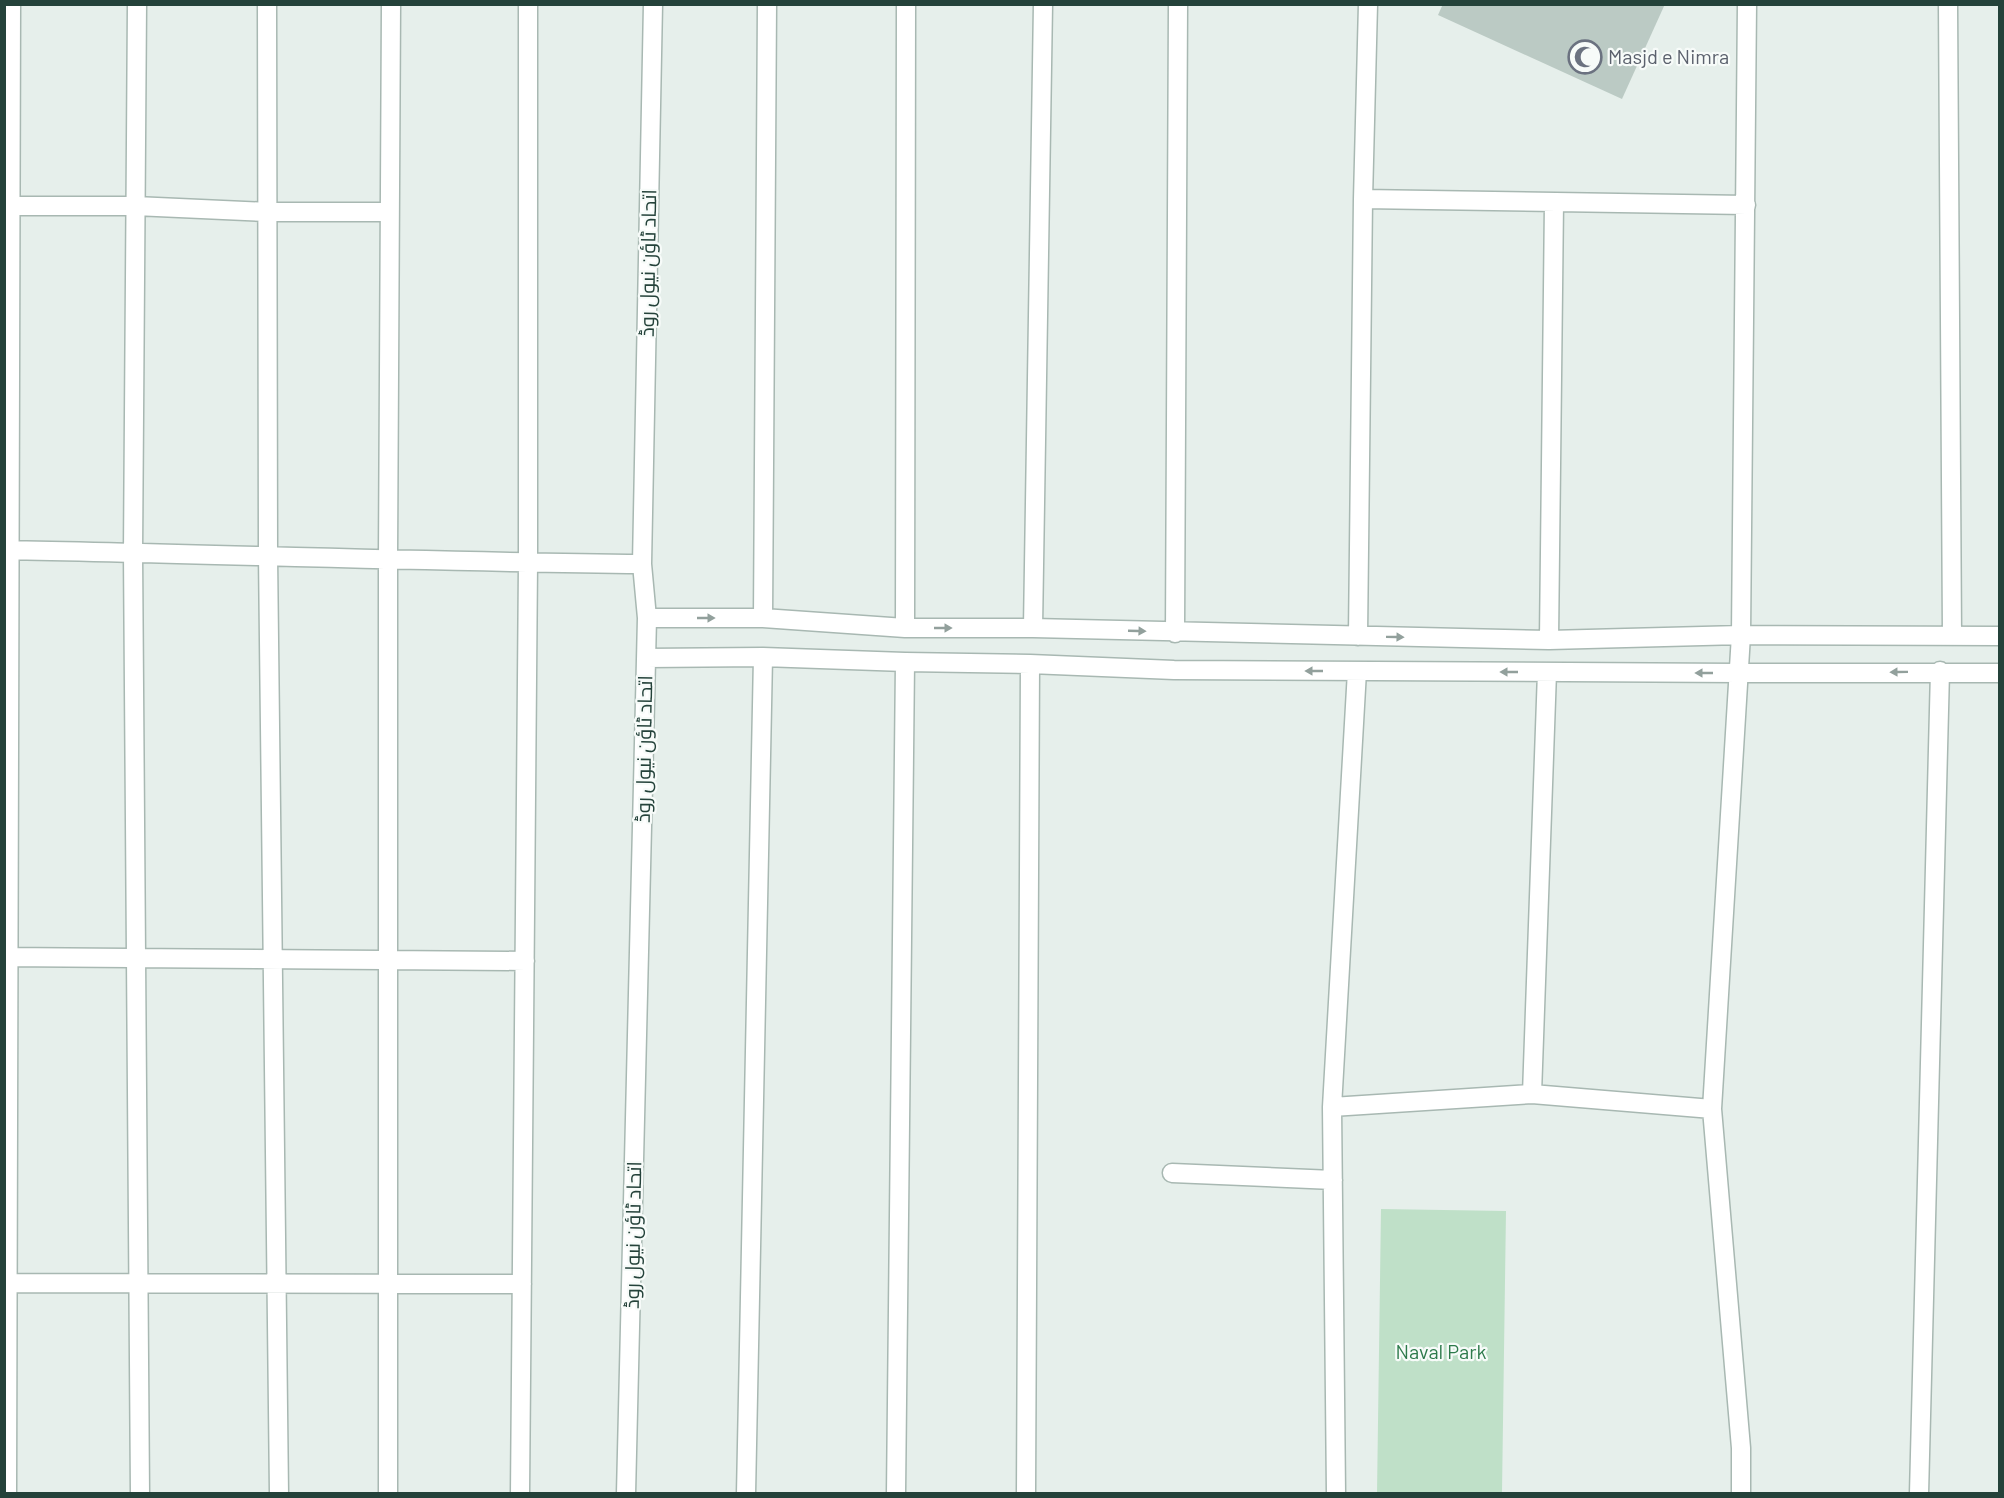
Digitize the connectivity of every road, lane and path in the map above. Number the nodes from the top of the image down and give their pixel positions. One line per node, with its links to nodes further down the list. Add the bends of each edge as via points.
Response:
1 (11, 4): 17 (street)
2 (137, 4): 18 (street)
3 (267, 4): 19 (street)
4 (391, 4): 20 (street)
5 (528, 4): 25 (street)
6 (653, 4): 26 (street, اتحاد ٹاؤن نیول روڈ)
7 (766, 4): 28 (street)
8 (906, 4): 29 (street)
9 (1043, 4): 30 (street)
10 (1178, 4): 31 (street)
11 (1368, 4): 14 (street)
12 (1747, 4): 16 (street)
13 (1948, 4): 34 (street)
14 (1364, 199): 15 (street); 33 (street)
15 (1554, 202): 16 (street); 36 (street)
16 (1746, 205): 32 (street)
17 (11, 206): 18 (street); 21 (street)
18 (135, 206): 19 (street); 22 (street)
19 (268, 212): 20 (street); 23 (street)
20 (389, 212): 24 (street)
21 (8, 550): 22 (street); 46 (street)
22 (133, 553): 23 (street); 47 (street)
23 (268, 555): 24 (street); 48 (street)
24 (388, 558): 25 (street); 49 (street)
25 (528, 563): 26 (street); 50 (street)
26 (642, 564): 27 (street, اتحاد ٹاؤن نیول روڈ)
27 (647, 618): 28 (street, one-way to 28); 38 (street, اتحاد ٹاؤن نیول روڈ)
28 (763, 618): 29 (street)
29 (905, 628): 30 (street, one-way to 30)
30 (1033, 628): 31 (street, one-way to 31)
31 (1175, 633): 33 (street)
32 (1741, 635): 34 (street); 36 (street); 45 (street)
33 (1358, 636): 36 (street, one-way to 36)
34 (1953, 636): 35 (street)
35 (2000, 636)
36 (1549, 640)
37 (764, 657): 38 (street); 39 (street); 67 (street)
38 (646, 658): 66 (street, اتحاد ٹاؤن نیول روڈ)
39 (905, 663): 40 (street); 68 (street)
40 (1030, 664): 41 (street, one-way to 40); 69 (street)
41 (1357, 671): 43 (street, one-way to 41); 52 (street)
42 (1940, 671): 44 (street); 45 (street, one-way to 45); 72 (street)
43 (1547, 672): 45 (street, one-way to 43); 51 (street)
44 (2000, 673)
45 (1738, 674): 53 (street)
46 (7, 957): 47 (street); 56 (street)
47 (136, 958): 48 (street); 57 (street)
48 (273, 959): 49 (street); 58 (street)
49 (388, 960): 50 (street); 59 (street)
50 (525, 961): 60 (street)
51 (1532, 1094): 52 (street); 53 (street)
52 (1332, 1107): 55 (street)
53 (1712, 1109): 71 (street, via 1741,1448)
54 (1172, 1173): 55 (street)
55 (1333, 1180): 70 (street)
56 (6, 1283): 57 (street); 61 (street)
57 (138, 1283): 58 (street); 62 (street)
58 (277, 1283): 59 (street); 63 (street)
59 (388, 1284): 60 (street); 64 (street)
60 (522, 1284): 65 (street)
61 (7, 1494)
62 (140, 1494)
63 (279, 1494)
64 (388, 1494)
65 (520, 1494)
66 (626, 1494)
67 (746, 1494)
68 (896, 1494)
69 (1026, 1494)
70 (1336, 1494)
71 (1741, 1494)
72 (1919, 1494)

